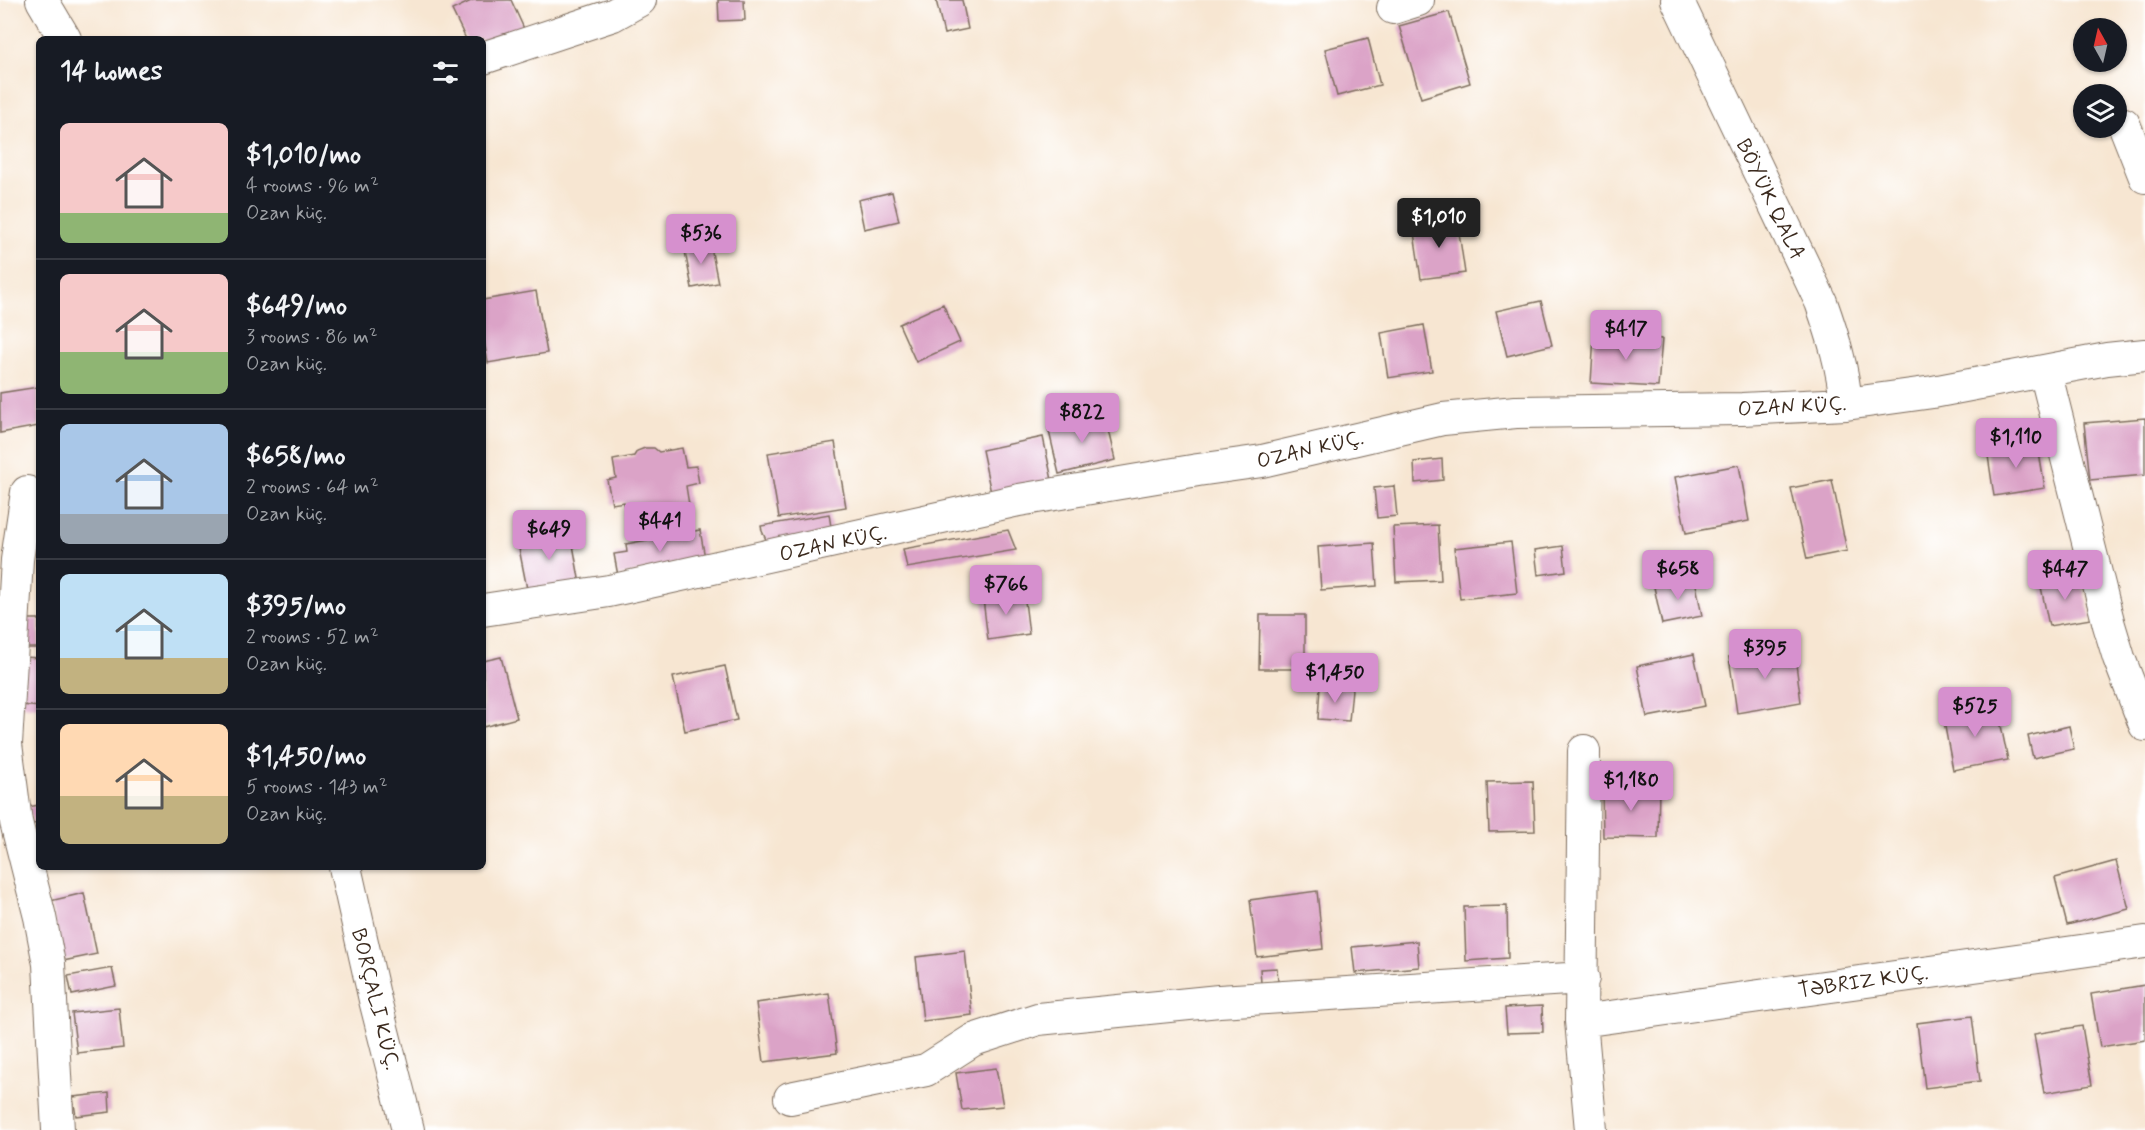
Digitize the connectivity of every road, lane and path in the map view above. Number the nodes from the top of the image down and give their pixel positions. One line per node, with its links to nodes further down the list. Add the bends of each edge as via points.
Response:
1 (42, 0): 4 (street)
2 (640, 0): 5 (street, via 613,15)
3 (1677, 0): 10 (street, BÖYÜK QALA, via 1821,302 1844,377)
4 (63, 36)
5 (486, 57)
6 (2127, 132): 7 (street)
7 (2145, 177)
8 (2145, 355): 9 (street, OZAN KÜÇ.)
9 (2045, 371): 10 (street, OZAN KÜÇ.); 13 (street, via 2109,625)
10 (1846, 404): 12 (street, OZAN KÜÇ., via 1516,412 1443,419 1262,461 1020,500 609,591)
11 (22, 492): 20 (street, via 6,744 16,822 49,964)
12 (486, 610)
13 (2145, 725)
14 (1584, 751): 17 (street)
15 (346, 870): 21 (street)
16 (2145, 942): 18 (street, TƏBRIZ KÜÇ.)
17 (1583, 978): 18 (street); 19 (street, via 1219,1001 1038,1019 973,1040 926,1070)
18 (1581, 1021): 22 (street)
19 (790, 1098)
20 (58, 1130)
21 (408, 1130)
22 (1591, 1130)

